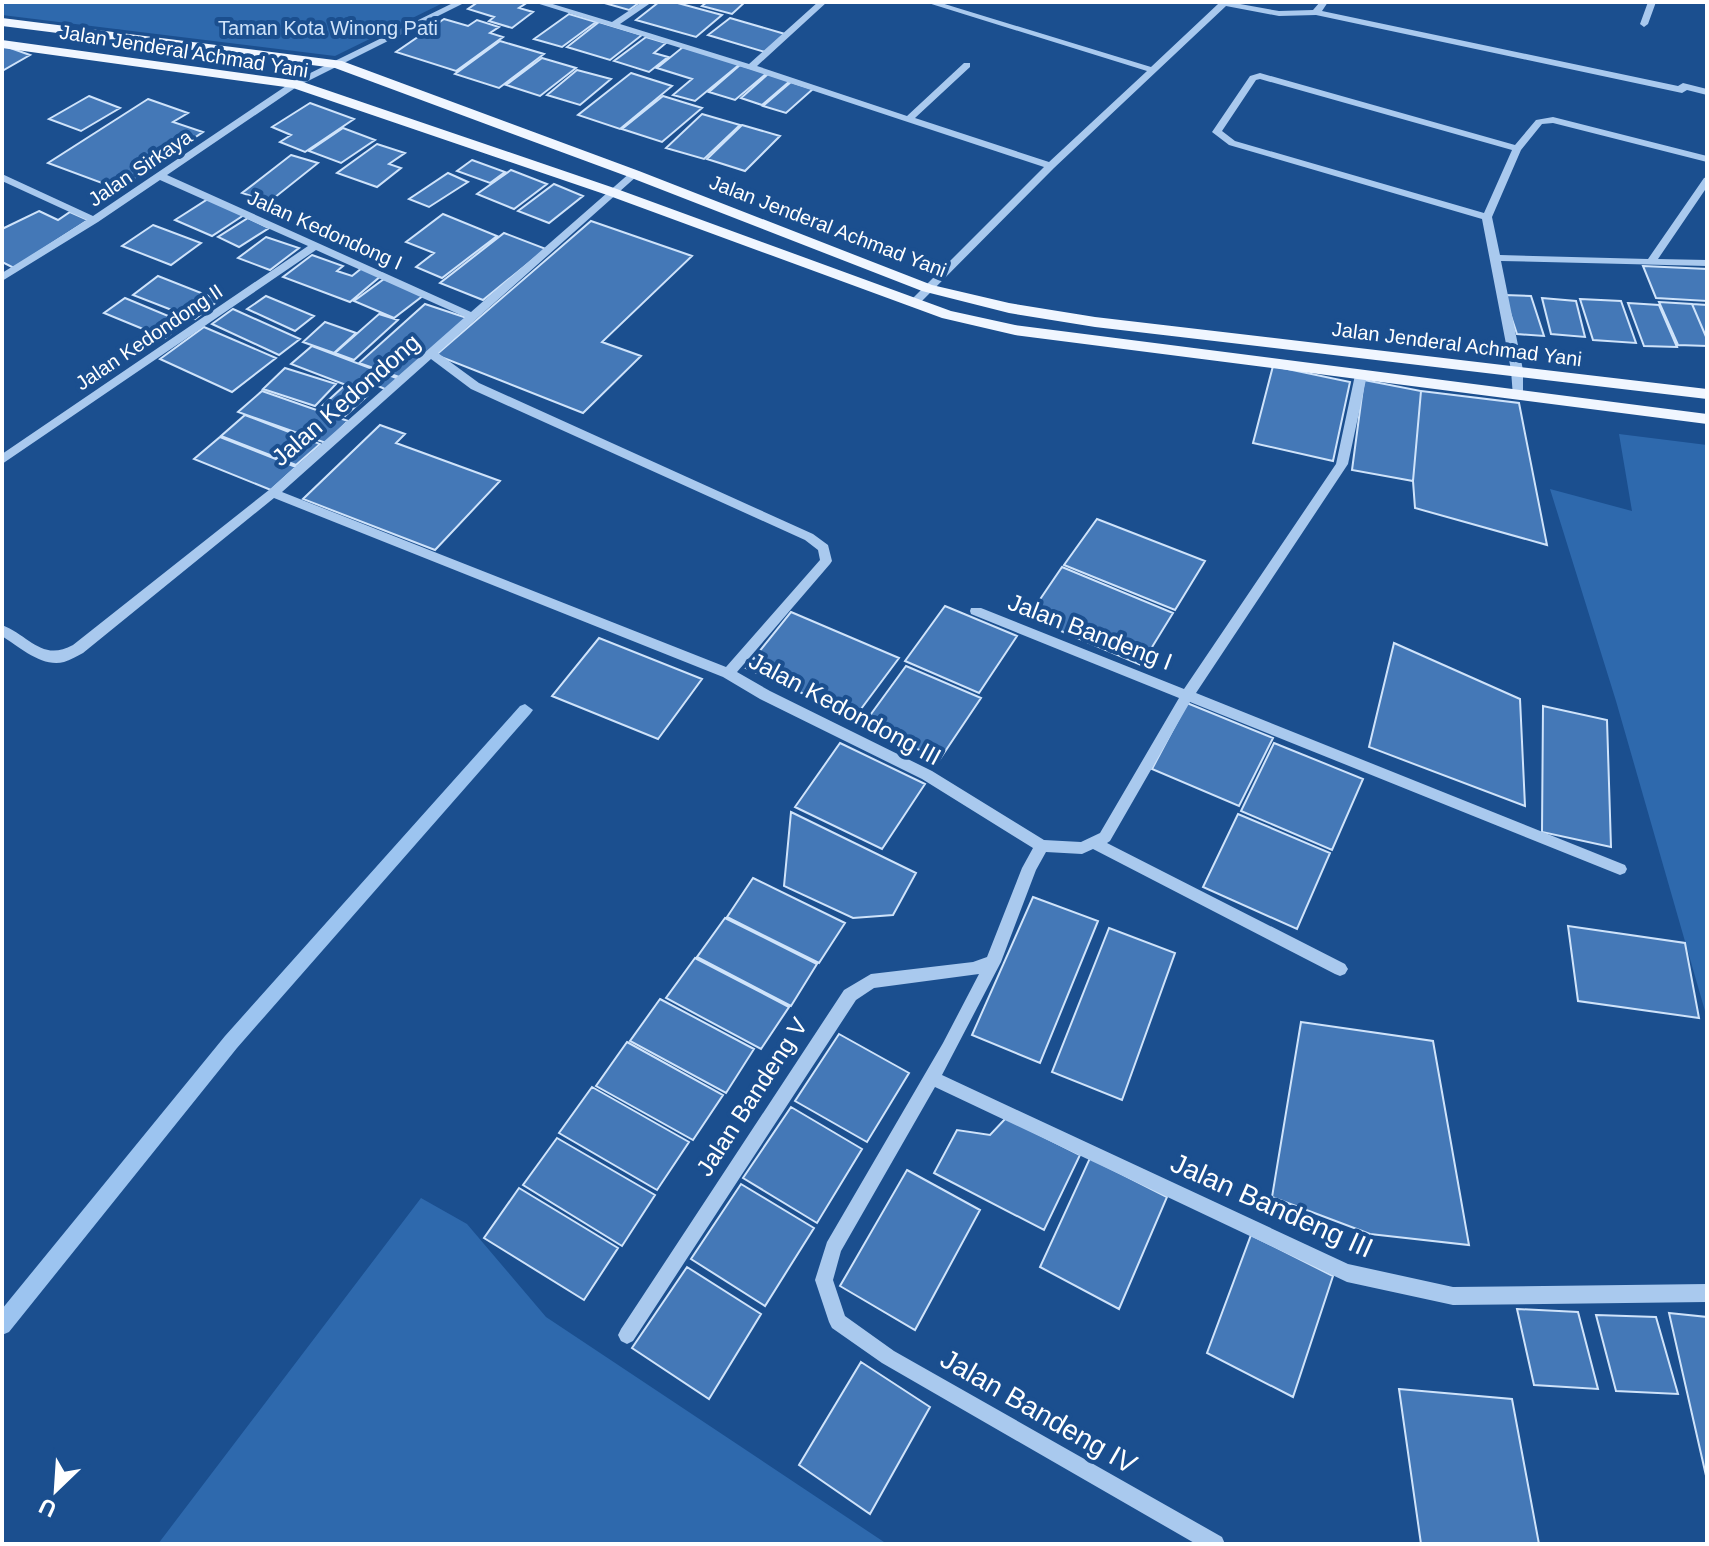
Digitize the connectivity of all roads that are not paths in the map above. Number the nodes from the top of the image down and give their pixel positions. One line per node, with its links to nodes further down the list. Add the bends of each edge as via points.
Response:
1 (462, 2): 14 (street, Jalan Sirkaya)
2 (537, 2): 12 (street)
3 (648, 2): 12 (street)
4 (823, 2): 16 (street)
5 (929, 2): 17 (street)
6 (1324, 2): 9 (street)
7 (1652, 2): 11 (street)
8 (1221, 3): 9 (street, via 1276,14); 17 (street)
9 (1316, 12): 19 (street)
10 (2, 22): 14 (main road, Jalan Jenderal Achmad Yani)
11 (1644, 24)
12 (613, 25): 16 (street)
13 (2, 44): 18 (main road, Jalan Jenderal Achmad Yani)
14 (337, 64): 18 (street, Jalan Sirkaya); 24 (main road, Jalan Jenderal Achmad Yani)
15 (967, 65): 20 (street)
16 (751, 67): 20 (street)
17 (1153, 70): 23 (street)
18 (295, 84): 25 (street, Jalan Sirkaya); 28 (main road, Jalan Jenderal Achmad Yani)
19 (1707, 92)
20 (909, 119): 23 (street)
21 (1517, 149): 22 (street, via 1539,122 1553,120); 29 (street); 29 (street, via 1260,76 1253,78 1217,132 1232,143)
22 (1707, 159)
23 (1051, 166): 36 (street)
24 (634, 174): 28 (street, Jalan Kedondong); 36 (main road, Jalan Jenderal Achmad Yani)
25 (160, 176): 30 (street, Jalan Sirkaya); 31 (street, Jalan Kedondong I)
26 (2, 177): 30 (street)
27 (1707, 180): 33 (street)
28 (612, 192): 37 (main road, Jalan Jenderal Achmad Yani); 38 (street, Jalan Kedondong)
29 (1487, 217): 32 (street)
30 (94, 220): 35 (street, Jalan Sirkaya)
31 (316, 245): 38 (street, Jalan Kedondong I); 45 (street, Jalan Kedondong II)
32 (1494, 258): 33 (street); 40 (street)
33 (1652, 260): 34 (street)
34 (1707, 263)
35 (2, 278)
36 (927, 288): 37 (street); 40 (main road, Jalan Jenderal Achmad Yani, via 1095,322)
37 (914, 303): 41 (main road, Jalan Jenderal Achmad Yani, via 1015,330)
38 (474, 317): 39 (street, Jalan Kedondong)
39 (432, 354): 46 (street, Jalan Kedondong); 49 (street, Jalan Kedondong III, via 475,386 824,548 826,561)
40 (1517, 370): 42 (street); 43 (main road, Jalan Jenderal Achmad Yani)
41 (1361, 375): 42 (main road, Jalan Jenderal Achmad Yani); 50 (street, via 1342,464)
42 (1517, 394): 44 (main road, Jalan Jenderal Achmad Yani)
43 (1707, 394)
44 (1707, 419)
45 (2, 460)
46 (273, 493): 48 (street, Jalan Kedondong, via 61,658 45,656); 49 (street)
47 (976, 611): 50 (street, Jalan Bandeng I)
48 (2, 630)
49 (728, 673): 52 (street, Jalan Kedondong III, via 927,775)
50 (1188, 694): 51 (street, via 1105,837); 53 (street, Jalan Bandeng I)
51 (1096, 844): 52 (street); 55 (street)
52 (1042, 846): 54 (street)
53 (1620, 869)
54 (993, 962): 56 (street); 58 (street, Jalan Bandeng V, via 871,981 850,995)
55 (1340, 969)
56 (932, 1078): 57 (street, Jalan Bandeng III, via 1347,1273 1453,1296); 59 (street, Jalan Bandeng IV, via 833,1248 824,1280 838,1322 888,1357)
57 (1707, 1293)
58 (627, 1335)
59 (1215, 1544)

